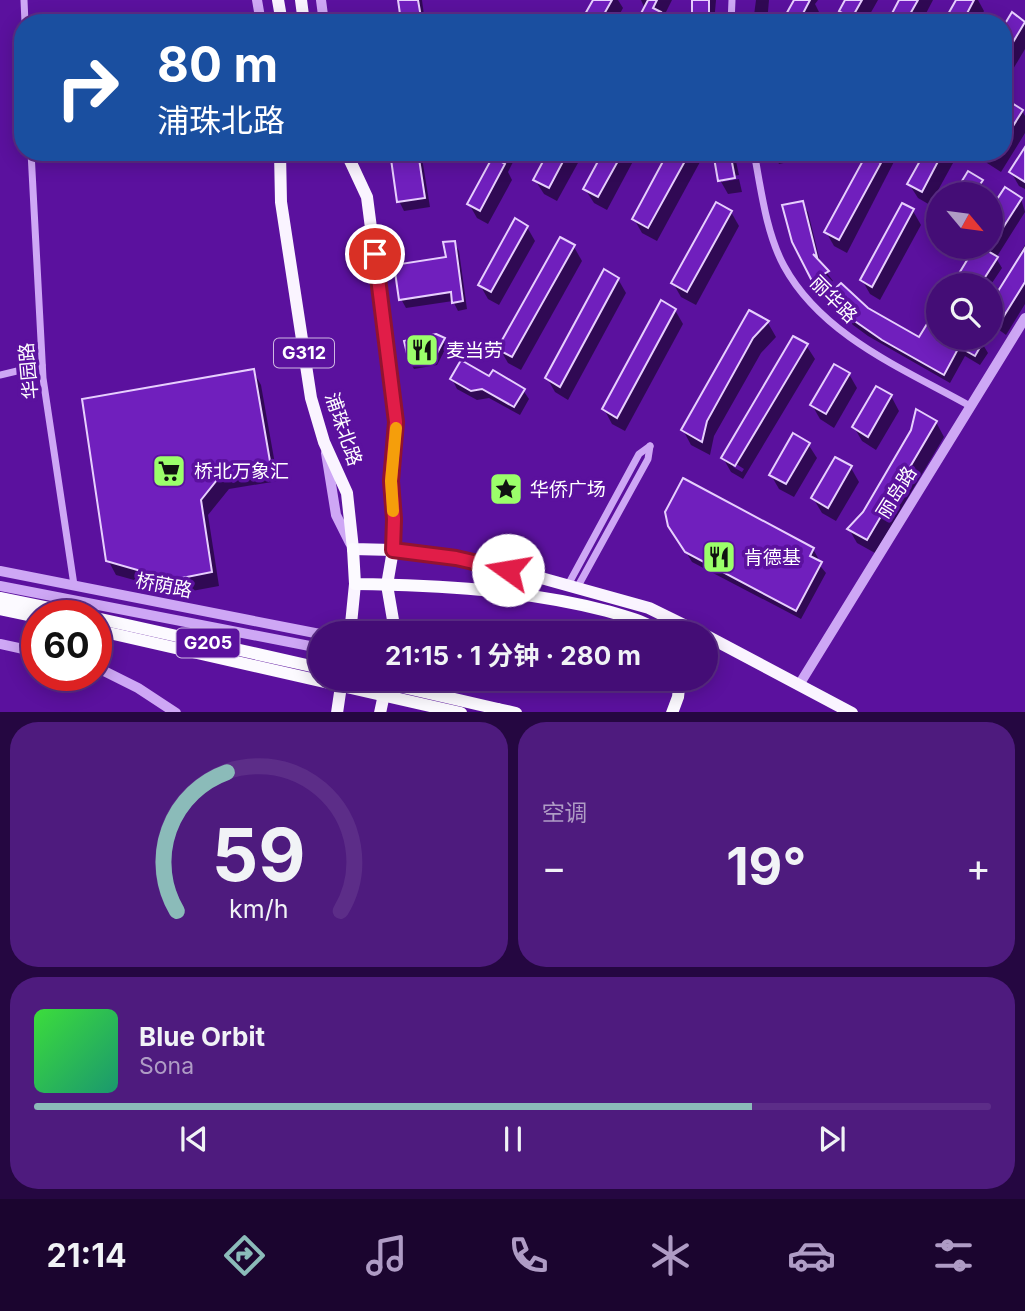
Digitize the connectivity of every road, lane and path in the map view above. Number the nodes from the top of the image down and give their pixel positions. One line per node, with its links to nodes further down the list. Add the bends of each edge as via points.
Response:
1 (31, 161): 6 (street, 华园路)
2 (280, 161): 9 (main road, 浦珠北路 / G312, via 281,202 311,398 346,493)
3 (350, 161): 10 (main road, 浦珠北路, via 367,197 392,377 396,422 391,481)
4 (756, 161): 8 (street, 丽华路, via 783,265 818,310 846,334)
5 (1025, 318): 8 (street, 丽岛路)
6 (42, 365): 7 (street); 14 (street, 华园路)
7 (0, 375)
8 (970, 406): 36 (street, 丽岛路)
9 (353, 549): 10 (main road); 12 (highway, 浦珠北路 / G312)
10 (393, 550): 13 (main road, 浦珠北路); 16 (main road, via 456,558)
11 (0, 571): 14 (street, 桥荫路)
12 (355, 584): 13 (highway); 23 (main road, 浦珠北路 / G312)
13 (387, 584): 24 (main road, 浦珠北路); 25 (highway, via 472,589 579,604)
14 (74, 585): 28 (street, 桥荫路)
15 (0, 586): 18 (street, 桥荫路)
16 (572, 586): 16 (street, via 648,459 650,446 639,454); 26 (main road, via 649,608)
17 (0, 598): 19 (highway)
18 (48, 600)
19 (21, 601)
20 (0, 609): 21 (highway)
21 (21, 614)
22 (112, 615): 32 (street, 桥荫路)
23 (351, 621)
24 (391, 621)
25 (638, 621)
26 (676, 621)
27 (112, 622): 34 (highway, G205)
28 (308, 632)
29 (112, 634): 44 (highway, bridge)
30 (718, 642): 36 (main road)
31 (0, 644): 33 (street)
32 (308, 646)
33 (21, 649)
34 (308, 665)
35 (112, 675): 41 (street)
36 (799, 685): 47 (main road)
37 (340, 691): 42 (main road)
38 (384, 691): 43 (main road)
39 (420, 691): 45 (highway, bridge)
40 (679, 691): 46 (highway)
41 (176, 712)
42 (337, 712)
43 (380, 712)
44 (461, 712)
45 (516, 712)
46 (671, 712)
47 (852, 712)

